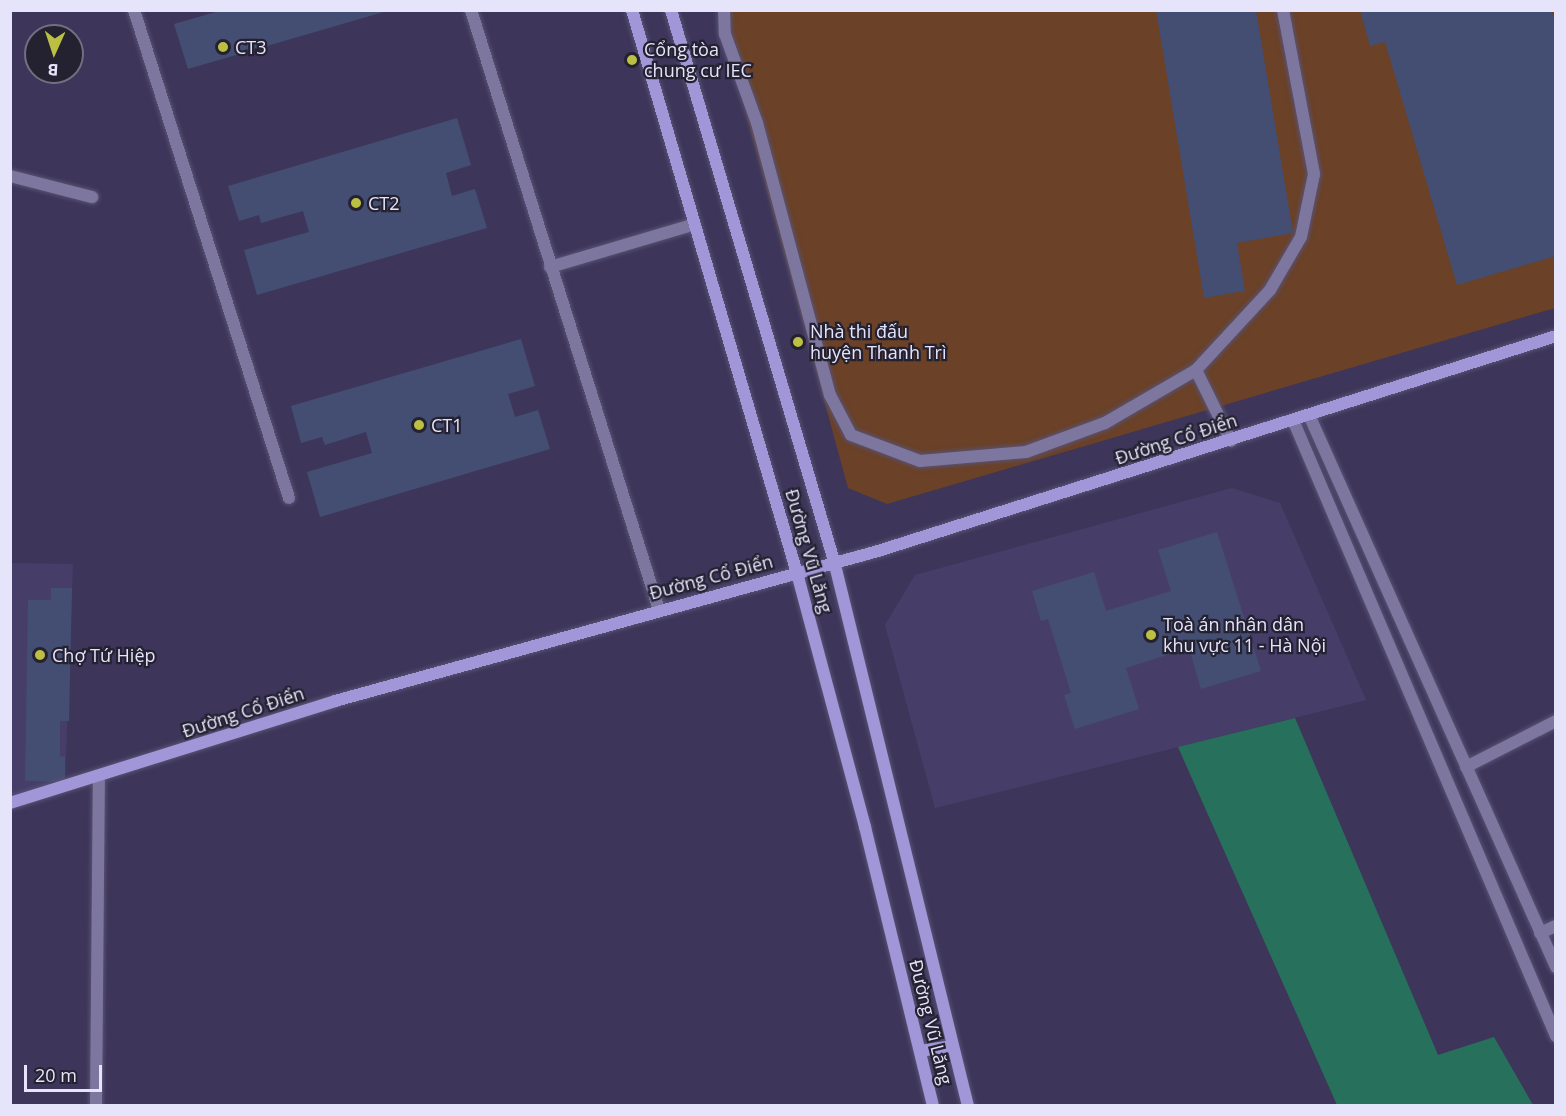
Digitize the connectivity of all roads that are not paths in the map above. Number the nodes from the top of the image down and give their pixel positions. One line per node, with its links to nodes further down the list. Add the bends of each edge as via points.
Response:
1 (134, 10): 16 (street)
2 (471, 10): 10 (street)
3 (632, 10): 9 (main road, Đường Vũ Lăng)
4 (671, 10): 17 (main road, Đường Vũ Lăng)
5 (724, 10): 12 (street, via 725,34 757,123 830,395 851,435 920,462 1026,452 1105,423)
6 (1284, 10): 12 (street, via 1314,174 1301,237 1270,290)
7 (10, 176): 8 (street)
8 (92, 197)
9 (695, 224): 10 (street); 18 (main road, Đường Vũ Lăng)
10 (550, 267): 19 (street)
11 (1556, 336): 13 (main road, Đường Cổ Điển)
12 (1196, 370): 15 (street)
13 (1309, 415): 14 (main road, Đường Cổ Điển); 21 (street)
14 (1293, 420): 15 (main road, Đường Cổ Điển); 27 (street)
15 (1231, 441): 17 (main road, Đường Cổ Điển, via 878,551)
16 (289, 498)
17 (834, 561): 18 (main road, Đường Cổ Điển); 28 (main road, Đường Vũ Lăng)
18 (797, 573): 19 (main road, Đường Cổ Điển); 29 (main road, Đường Vũ Lăng, via 866,827)
19 (659, 610): 22 (main road, Đường Cổ Điển, via 334,701)
20 (1556, 721): 21 (street)
21 (1466, 767): 25 (street)
22 (99, 777): 23 (main road, Đường Cổ Điển); 30 (street)
23 (10, 803)
24 (1556, 926): 25 (street)
25 (1540, 933): 26 (street)
26 (1556, 967)
27 (1556, 1036)
28 (953, 1046): 29 (main road); 32 (main road, Đường Vũ Lăng)
29 (920, 1051): 31 (main road, Đường Vũ Lăng)
30 (96, 1106)
31 (933, 1106)
32 (968, 1106)

